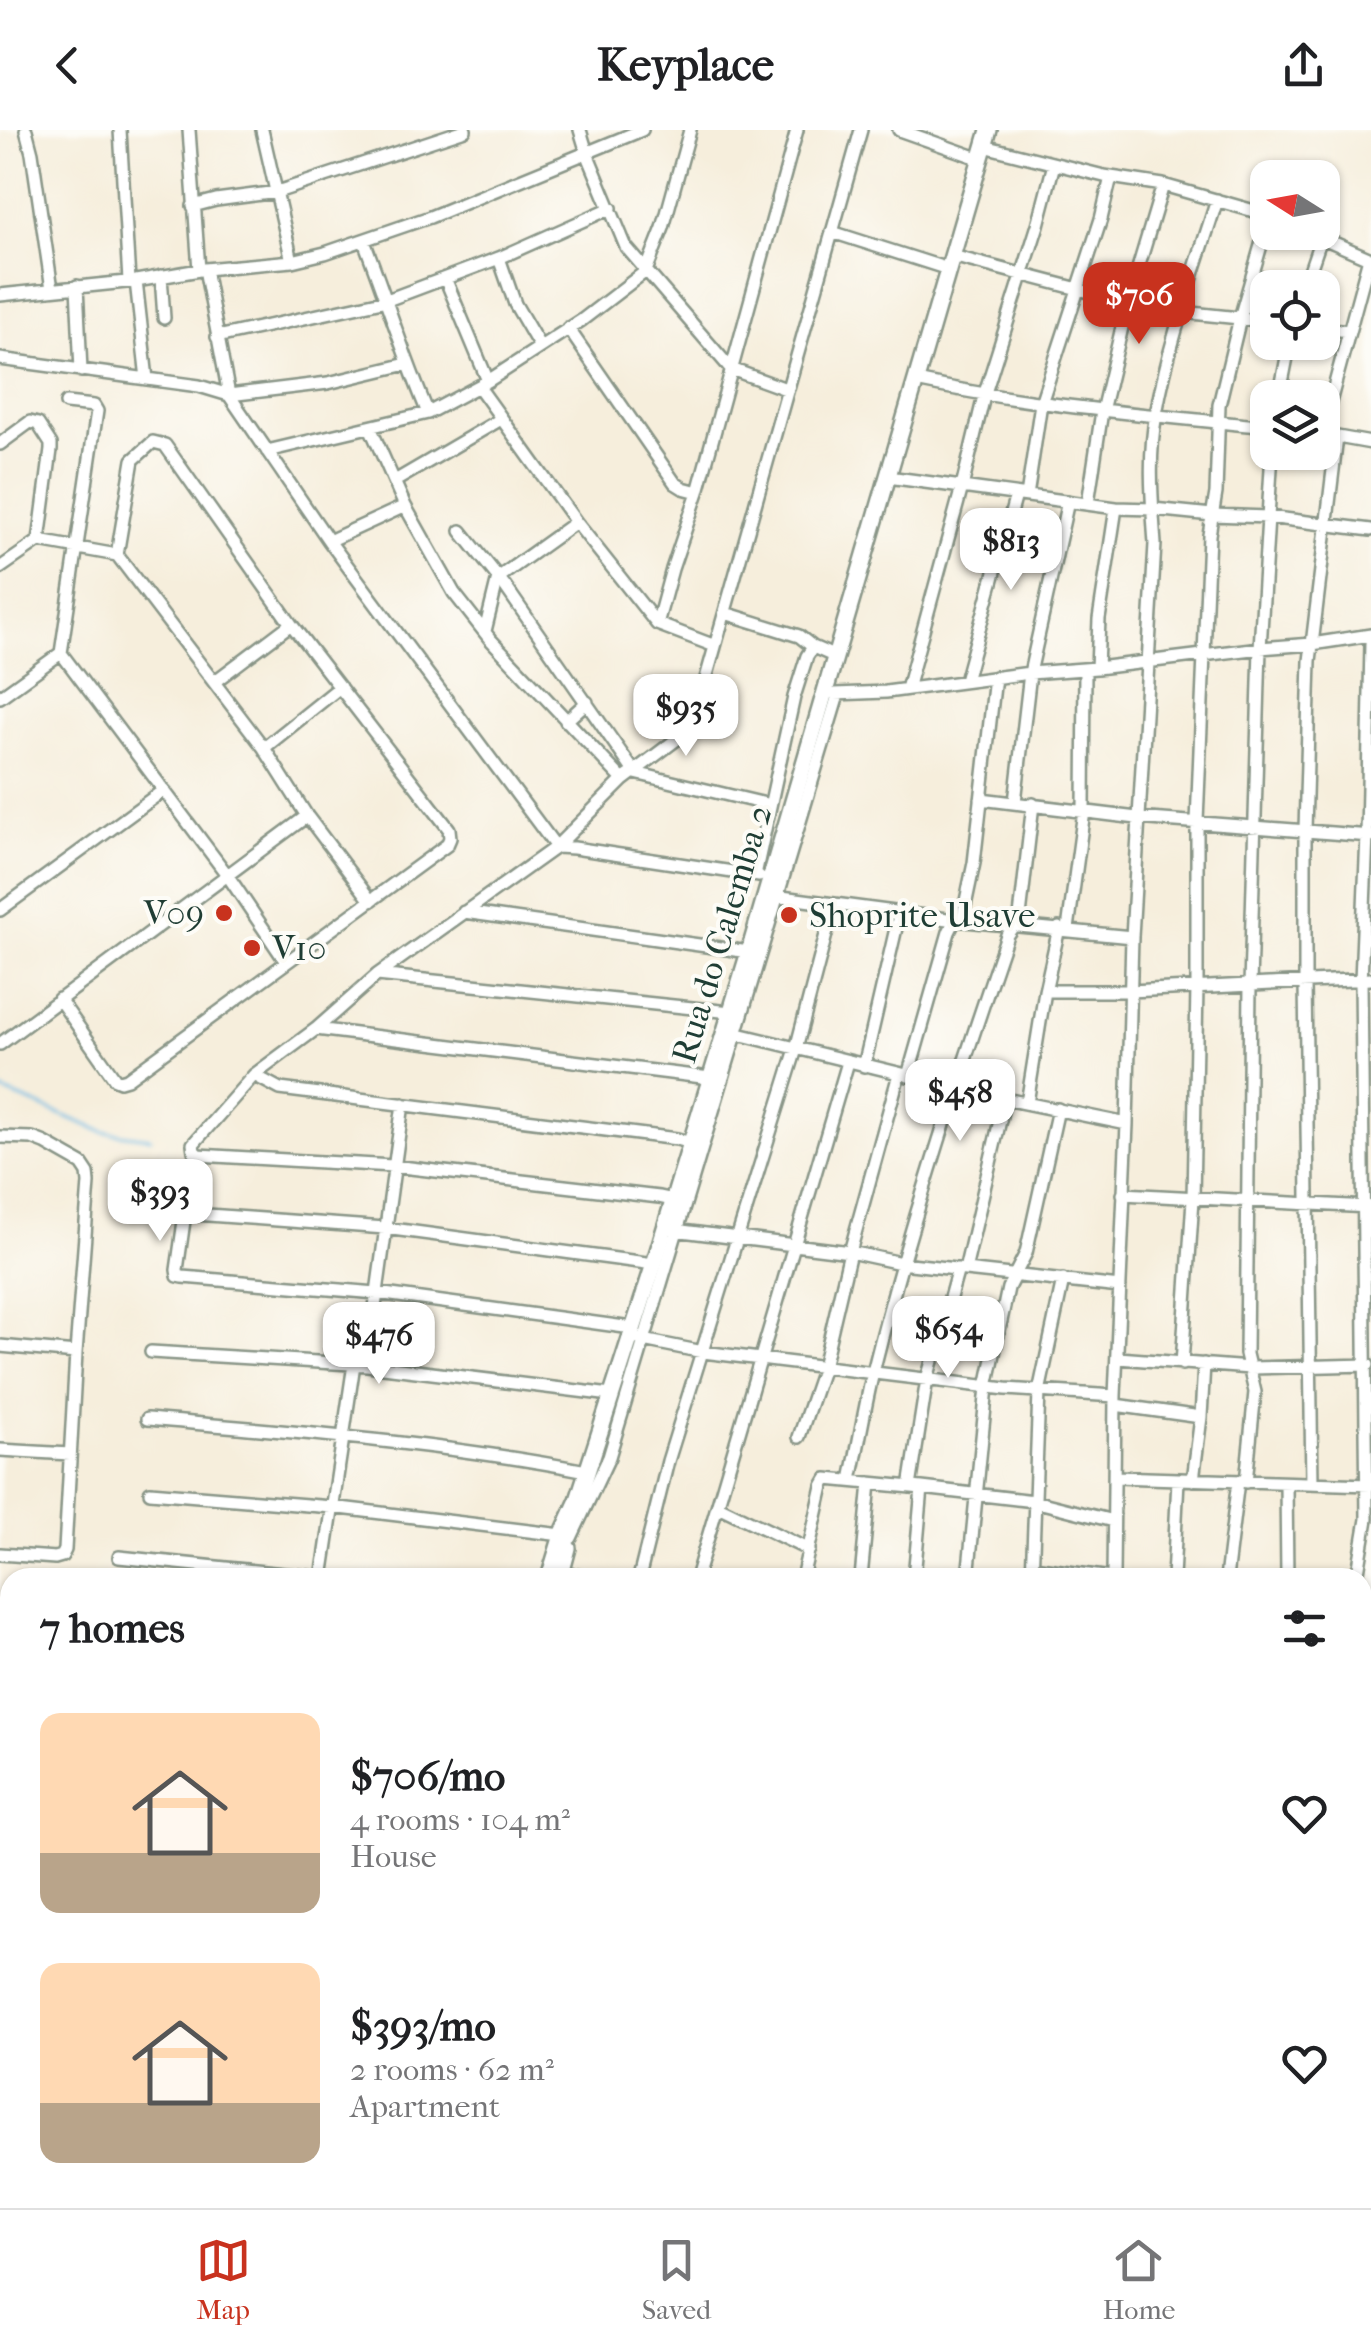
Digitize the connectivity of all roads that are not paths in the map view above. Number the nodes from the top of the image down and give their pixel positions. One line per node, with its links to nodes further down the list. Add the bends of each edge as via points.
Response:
1 (26, 130): 37 (street)
2 (120, 130): 35 (street)
3 (188, 130): 19 (street)
4 (262, 130): 17 (street)
5 (465, 130): 17 (street)
6 (580, 130): 13 (street)
7 (642, 130): 13 (street)
8 (690, 130): 31 (street)
9 (797, 130): 53 (street)
10 (861, 130): 22 (street)
11 (899, 130): 12 (street)
12 (985, 145): 14 (street); 29 (main road, Rua do Calemba 2)
13 (587, 153): 20 (street); 23 (street)
14 (1054, 164): 15 (street); 33 (street)
15 (1111, 177): 16 (street); 38 (street)
16 (1163, 185): 18 (street); 41 (street)
17 (276, 192): 19 (street); 28 (street)
18 (1217, 200): 21 (street); 42 (street)
19 (193, 206): 30 (street)
20 (612, 208): 26 (street); 31 (street, via 626,246)
21 (1250, 212)
22 (832, 232): 29 (street); 59 (street)
23 (364, 241): 28 (street); 40 (street)
24 (1340, 245): 27 (street)
25 (1259, 250): 44 (street)
26 (498, 258): 34 (street); 50 (street)
27 (1370, 258): 48 (street)
28 (292, 262): 30 (street)
29 (950, 263): 33 (street); 57 (main road, Rua do Calemba 2)
30 (202, 270): 32 (street); 49 (street)
31 (646, 271): 46 (street); 53 (street)
32 (161, 276): 35 (street); 43 (street)
33 (1022, 276): 38 (street); 61 (street)
34 (446, 278): 40 (street); 58 (street)
35 (132, 281): 36 (street); 55 (street)
36 (77, 286): 37 (street); 54 (street)
37 (52, 289): 39 (street)
38 (1078, 290): 41 (street); 63 (street)
39 (0, 295)
40 (387, 300): 49 (street); 52 (street)
41 (1128, 302): 42 (street); 64 (street)
42 (1182, 312): 44 (street); 66 (street)
43 (164, 318)
44 (1240, 318): 45 (street); 68 (street)
45 (1250, 319)
46 (568, 328): 50 (street); 80 (street, via 676,483)
47 (1340, 330): 48 (street)
48 (1349, 331): 56 (street)
49 (217, 337): 60 (street)
50 (540, 347): 58 (street)
51 (0, 358): 54 (street)
52 (407, 364): 60 (street, via 328,383); 65 (street)
53 (731, 369): 59 (street); 80 (street)
54 (81, 371): 55 (street)
55 (147, 379): 60 (street)
56 (1336, 380)
57 (916, 381): 61 (street); 77 (main road, Rua do Calemba 2)
58 (484, 384): 65 (street); 67 (street)
59 (786, 389): 99 (street)
60 (229, 394): 74 (street)
61 (984, 396): 63 (street); 79 (street)
62 (66, 403): 95 (street, via 97,410)
63 (1042, 403): 64 (street); 81 (street)
64 (1102, 410): 66 (street); 83 (street)
65 (428, 414): 70 (street)
66 (1156, 415): 68 (street); 86 (street)
67 (501, 419): 78 (street); 89 (street)
68 (1218, 422): 69 (street); 87 (street)
69 (1250, 425)
70 (370, 428): 74 (street); 78 (street)
71 (1340, 437): 72 (street)
72 (1371, 443)
73 (0, 444): 94 (street, via 34,422 51,444)
74 (266, 451): 93 (street)
75 (1271, 470): 88 (street)
76 (1334, 470): 90 (street)
77 (888, 476): 79 (street); 111 (main road, Rua do Calemba 2)
78 (395, 481): 84 (street)
79 (962, 488): 81 (street); 119 (street)
80 (698, 492): 101 (street)
81 (1021, 495): 82 (street); 116 (street)
82 (1068, 501): 83 (street); 114 (street)
83 (1088, 503): 85 (street)
84 (405, 506): 93 (street); 102 (street, via 454,594)
85 (1116, 508): 86 (street); 113 (street)
86 (1153, 508): 87 (street); 112 (street)
87 (1212, 516): 88 (street); 110 (street)
88 (1268, 517): 90 (street); 108 (street)
89 (576, 522): 98 (street); 101 (street)
90 (1327, 524): 91 (street); 105 (street)
91 (1371, 530)
92 (460, 531): 98 (street)
93 (329, 540): 140 (street)
94 (39, 541): 95 (street); 97 (street)
95 (78, 548): 96 (street); 109 (street)
96 (117, 555): 100 (street, via 133,460 158,442); 117 (street)
97 (0, 568)
98 (498, 578): 102 (street); 122 (street)
99 (725, 613): 106 (street); 107 (street, via 799,636)
100 (291, 624): 117 (street); 118 (street)
101 (658, 624): 106 (street)
102 (485, 631): 123 (street)
103 (1371, 635): 105 (street)
104 (1371, 643): 139 (street)
105 (1312, 644): 108 (street); 138 (street)
106 (715, 646): 125 (street, via 694,721)
107 (813, 647): 111 (street); 126 (street)
108 (1260, 648): 110 (street); 137 (street)
109 (62, 653): 121 (street); 128 (street)
110 (1206, 655): 112 (street); 136 (street)
111 (836, 657): 120 (main road, Rua do Calemba 2)
112 (1147, 663): 113 (street); 135 (street)
113 (1091, 668): 114 (street); 133 (street)
114 (1030, 673): 115 (street); 130 (street)
115 (995, 677): 116 (street); 129 (street)
116 (965, 681): 119 (street)
117 (214, 682): 124 (street)
118 (340, 687): 124 (street); 144 (street, via 450,830 447,845)
119 (906, 689): 120 (street)
120 (832, 693): 127 (main road, Rua do Calemba 2); 143 (street)
121 (0, 697)
122 (587, 702): 123 (street); 125 (street)
123 (566, 721): 125 (street)
124 (264, 748): 134 (street)
125 (629, 776): 132 (street); 140 (street)
126 (776, 779): 127 (street); 132 (street)
127 (798, 784): 142 (main road, Rua do Calemba 2)
128 (164, 790): 141 (street); 146 (street)
129 (981, 799): 130 (street); 149 (street, via 974,863)
130 (1015, 802): 131 (street)
131 (1033, 804): 133 (street); 150 (street, via 1020,916)
132 (770, 805): 142 (street)
133 (1084, 811): 135 (street); 151 (street)
134 (307, 816): 141 (street); 144 (street)
135 (1137, 818): 136 (street); 152 (street)
136 (1198, 822): 137 (street); 159 (street)
137 (1255, 827): 138 (street); 158 (street)
138 (1305, 830): 139 (street); 157 (street)
139 (1369, 835): 156 (street)
140 (556, 847): 142 (street); 148 (street)
141 (228, 876): 154 (street); 162 (street)
142 (763, 877): 143 (main road, Rua do Calemba 2)
143 (772, 896): 145 (street); 153 (main road, Rua do Calemba 2); 165 (street)
144 (371, 901): 154 (street)
145 (834, 904): 147 (street); 167 (street)
146 (0, 910)
147 (900, 911): 149 (street); 169 (street)
148 (464, 912): 153 (street); 155 (street)
149 (958, 920): 150 (street); 171 (street)
150 (1012, 926): 151 (street); 173 (street)
151 (1063, 929): 152 (street); 160 (street)
152 (1132, 937): 161 (street)
153 (749, 952): 163 (main road, Rua do Calemba 2)
154 (286, 962): 162 (street, via 120,1081)
155 (378, 975): 163 (street); 164 (street)
156 (1366, 980): 157 (street); 187 (street)
157 (1305, 983): 158 (street); 186 (street)
158 (1250, 985): 159 (street); 184 (street)
159 (1197, 987): 161 (street); 183 (street)
160 (1045, 991): 161 (street); 175 (street)
161 (1130, 992): 178 (street)
162 (58, 998): 166 (street)
163 (730, 1012): 165 (main road, Rua do Calemba 2)
164 (316, 1029): 170 (street); 172 (street)
165 (731, 1033): 167 (street); 172 (main road, Rua do Calemba 2); 189 (street)
166 (0, 1044)
167 (796, 1049): 168 (street); 190 (street)
168 (848, 1062): 169 (street); 191 (street)
169 (864, 1066): 171 (street)
170 (254, 1075): 176 (street, via 280,1089); 181 (street, via 196,1138 198,1155)
171 (903, 1075): 173 (street); 192 (street)
172 (710, 1078): 180 (main road, Rua do Calemba 2)
173 (955, 1087): 174 (street); 194 (street)
174 (1005, 1100): 175 (street); 195 (street)
175 (1027, 1103): 177 (street)
176 (403, 1104): 180 (street); 181 (street)
177 (1058, 1109): 178 (street); 196 (street, via 1026,1253)
178 (1127, 1124): 182 (street)
179 (0, 1136): 204 (street, via 45,1143 88,1174)
180 (691, 1143): 185 (main road, Rua do Calemba 2)
181 (393, 1166): 185 (street); 188 (street)
182 (1123, 1194): 183 (street); 198 (street)
183 (1193, 1199): 184 (street); 207 (street)
184 (1249, 1199): 186 (street); 213 (street)
185 (673, 1200): 189 (main road, Rua do Calemba 2)
186 (1307, 1203): 187 (street); 211 (street)
187 (1367, 1207): 210 (street)
188 (385, 1228): 193 (street); 199 (street); 199 (street, via 187,1215 177,1270 183,1278)
189 (671, 1230): 190 (street); 193 (main road, Rua do Calemba 2); 200 (street)
190 (738, 1238): 191 (street); 203 (street)
191 (794, 1245): 192 (street); 205 (street)
192 (850, 1252): 194 (street); 212 (street)
193 (654, 1264): 200 (main road, Rua do Calemba 2)
194 (901, 1264): 195 (street); 214 (street)
195 (961, 1269): 196 (street); 215 (street)
196 (1015, 1274): 197 (street); 216 (street)
197 (1063, 1280): 198 (street); 217 (street)
198 (1120, 1287): 206 (street)
199 (377, 1292): 200 (street); 209 (street)
200 (634, 1335): 203 (street); 218 (main road, Rua do Calemba 2); 243 (street, via 608,1457)
201 (0, 1346): 204 (street)
202 (151, 1352): 209 (street)
203 (702, 1352): 205 (street); 250 (street)
204 (76, 1353): 225 (street)
205 (760, 1358): 212 (street); 241 (street)
206 (1118, 1358): 207 (street); 219 (street)
207 (1182, 1364): 208 (street)
208 (1204, 1364): 213 (street); 220 (street)
209 (361, 1365): 218 (street); 222 (street)
210 (1368, 1365): 211 (street); 235 (street)
211 (1310, 1366): 213 (street); 234 (street)
212 (823, 1367): 214 (street); 223 (street)
213 (1250, 1368): 231 (street, via 1256,1392)
214 (873, 1372): 215 (street); 228 (street)
215 (927, 1379): 216 (street); 236 (street)
216 (986, 1387): 217 (street); 238 (street)
217 (1039, 1392): 219 (street); 239 (street)
218 (611, 1394): 226 (main road, Rua do Calemba 2)
219 (1115, 1401): 220 (street); 227 (street)
220 (1202, 1417): 230 (street)
221 (147, 1419): 222 (street)
222 (343, 1436): 226 (street); 240 (street)
223 (799, 1438)
224 (0, 1450): 225 (street)
225 (70, 1454): 245 (street, via 62,1556)
226 (587, 1471): 243 (main road, Rua do Calemba 2)
227 (1115, 1478): 229 (street); 242 (street)
228 (851, 1480): 233 (street); 244 (street, via 827,1479)
229 (1178, 1480): 230 (street); 258 (street)
230 (1193, 1480): 231 (street)
231 (1242, 1481): 232 (street); 259 (street)
232 (1286, 1482): 234 (street); 260 (street)
233 (870, 1483): 236 (street); 253 (street)
234 (1312, 1483): 235 (street)
235 (1369, 1485): 261 (street)
236 (916, 1487): 238 (street); 254 (street)
237 (150, 1492): 240 (street)
238 (977, 1494): 239 (street); 255 (street)
239 (1034, 1501): 242 (street); 256 (street)
240 (332, 1506): 243 (street); 248 (street)
241 (718, 1506): 244 (street); 251 (street)
242 (1114, 1521): 257 (street)
243 (566, 1536): 249 (main road, Rua do Calemba 2)
244 (808, 1550): 252 (street)
245 (0, 1554)
246 (119, 1557): 247 (street)
247 (231, 1568)
248 (324, 1568)
249 (559, 1568)
250 (641, 1568)
251 (699, 1568)
252 (804, 1568)
253 (862, 1568)
254 (914, 1568)
255 (969, 1568)
256 (1032, 1568)
257 (1112, 1568)
258 (1174, 1568)
259 (1228, 1568)
260 (1287, 1568)
261 (1359, 1568)

